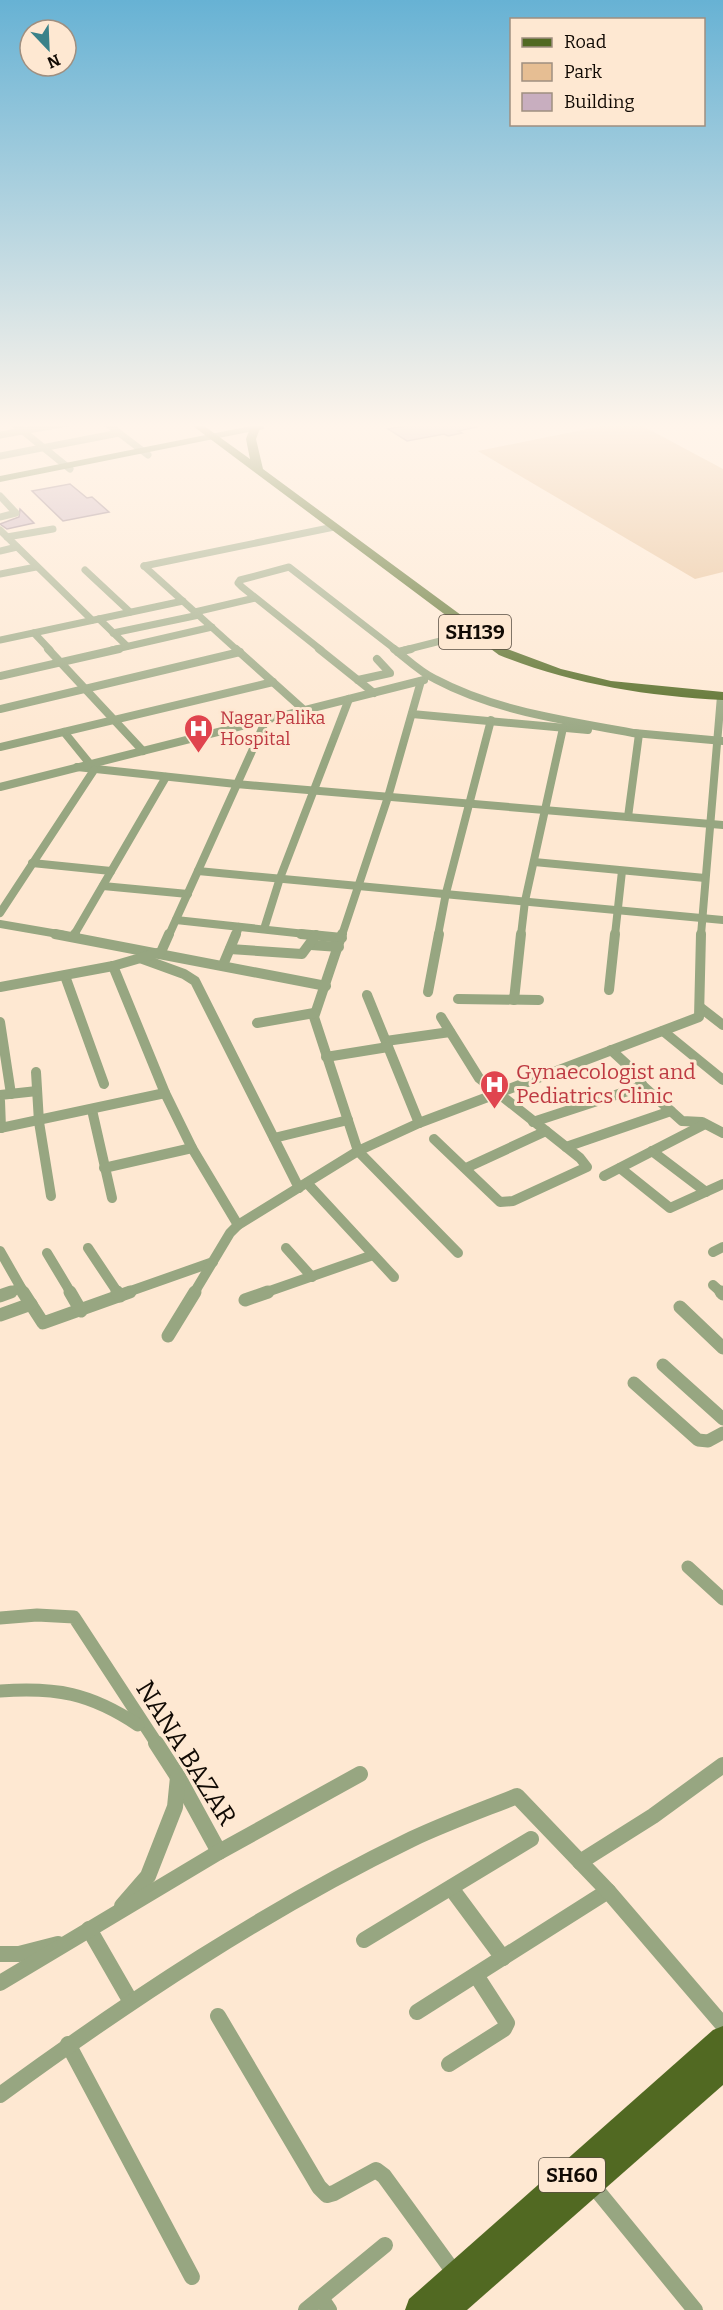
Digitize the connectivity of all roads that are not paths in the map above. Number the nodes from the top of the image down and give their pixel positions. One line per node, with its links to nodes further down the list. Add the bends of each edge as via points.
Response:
1 (1, 531): 5 (street)
2 (43, 531): 5 (street)
3 (315, 531): 12 (street, via 144,566)
4 (339, 531): 17 (main road, SH139)
5 (8, 537): 6 (street)
6 (17, 547): 7 (street); 8 (street)
7 (0, 550)
8 (36, 567): 10 (street); 15 (street)
9 (85, 570): 13 (street)
10 (0, 574)
11 (255, 598): 14 (street); 23 (street, via 238,583 240,580 290,567); 28 (street)
12 (183, 601): 13 (street); 14 (street)
13 (130, 612): 15 (street)
14 (197, 613): 16 (street); 19 (street)
15 (95, 620): 18 (street); 19 (street)
16 (212, 627): 21 (street); 22 (street)
17 (476, 632): 23 (street); 33 (main road, SH139, via 503,652 601,684 657,693)
18 (34, 633): 20 (street); 25 (street)
19 (113, 633): 21 (street)
20 (0, 640)
21 (127, 646): 25 (street)
22 (240, 652): 30 (street); 31 (street)
23 (398, 652): 27 (street)
24 (377, 659): 28 (street, via 390,673)
25 (58, 662): 26 (street); 31 (street)
26 (0, 676)
27 (432, 678): 29 (street); 43 (street, via 479,700)
28 (358, 680): 32 (street)
29 (421, 681): 32 (street); 37 (street)
30 (273, 682): 36 (street); 40 (street)
31 (83, 689): 35 (street); 40 (street)
32 (374, 693): 34 (street)
33 (722, 696): 44 (street)
34 (349, 699): 36 (street); 51 (street)
35 (0, 709)
36 (304, 710): 38 (street)
37 (412, 714): 39 (street); 52 (street)
38 (266, 720): 46 (street); 49 (street)
39 (491, 720): 41 (street); 53 (street)
40 (115, 721): 42 (street); 46 (street)
41 (563, 728): 43 (street); 54 (street)
42 (64, 732): 45 (street); 47 (street)
43 (639, 734): 44 (street); 55 (street)
44 (721, 741): 56 (street)
45 (0, 747)
46 (143, 751): 47 (street)
47 (92, 767): 48 (street); 50 (street, via 77,767); 59 (street)
48 (166, 777): 49 (street); 60 (street)
49 (236, 784): 51 (street); 61 (street)
50 (0, 787)
51 (313, 791): 52 (street); 63 (street)
52 (388, 797): 53 (street); 65 (street)
53 (468, 804): 54 (street); 67 (street)
54 (546, 810): 55 (street); 58 (street)
55 (628, 817): 56 (street)
56 (710, 824): 57 (street); 64 (street)
57 (723, 825)
58 (534, 862): 62 (street); 69 (street)
59 (32, 864): 60 (street); 71 (street)
60 (111, 871): 66 (street)
61 (198, 871): 63 (street); 68 (street)
62 (622, 871): 64 (street); 70 (street)
63 (280, 878): 65 (street); 77 (street)
64 (705, 878): 72 (street)
65 (360, 885): 67 (street); 80 (street)
66 (103, 886): 68 (street); 79 (street)
67 (446, 893): 69 (street); 91 (street)
68 (188, 894): 73 (street)
69 (525, 901): 70 (street); 94 (street)
70 (618, 910): 72 (street); 90 (street)
71 (0, 913)
72 (701, 918): 74 (street); 96 (street)
73 (176, 920): 76 (street); 83 (street)
74 (723, 920)
75 (0, 924): 79 (street)
76 (239, 927): 77 (street); 82 (street)
77 (264, 929): 78 (street)
78 (316, 935): 80 (street); 81 (street)
79 (73, 937): 83 (street)
80 (340, 943): 81 (street); 88 (street)
81 (311, 945): 82 (street, via 306,952 294,955)
82 (230, 949): 85 (street)
83 (161, 952): 84 (street); 85 (street)
84 (140, 958): 86 (street); 128 (street, via 195,981)
85 (223, 965): 88 (street)
86 (113, 966): 87 (street); 114 (street)
87 (65, 976): 89 (street); 110 (street)
88 (326, 986): 97 (street)
89 (0, 987)
90 (609, 990)
91 (428, 992)
92 (367, 995): 104 (street)
93 (458, 999): 94 (street)
94 (514, 1000): 95 (street)
95 (539, 1000)
96 (701, 1008): 101 (street); 102 (street, via 699,1017)
97 (314, 1013): 99 (street); 106 (street)
98 (441, 1017): 103 (street)
99 (257, 1023)
100 (0, 1025): 107 (street)
101 (723, 1025)
102 (663, 1031): 105 (street); 109 (street)
103 (450, 1032): 104 (street); 113 (street, via 470,1067)
104 (387, 1044): 106 (street); 123 (street)
105 (611, 1050): 111 (street, via 633,1070); 113 (street)
106 (326, 1057): 120 (street)
107 (3, 1059): 115 (street)
108 (36, 1072): 112 (street)
109 (723, 1080)
110 (104, 1084)
111 (643, 1086): 119 (street); 122 (street)
112 (37, 1091): 115 (street); 121 (street)
113 (498, 1092): 122 (street); 123 (street)
114 (165, 1093): 118 (street); 131 (street)
115 (11, 1094): 116 (street)
116 (0, 1095)
117 (0, 1101): 125 (street)
118 (92, 1110): 121 (street); 134 (street)
119 (671, 1111): 124 (street, via 685,1124); 130 (street)
120 (348, 1120): 128 (street); 132 (street)
121 (39, 1122): 125 (street); 141 (street)
122 (533, 1122): 126 (street)
123 (419, 1123): 132 (street)
124 (706, 1124): 127 (street); 133 (street)
125 (0, 1128)
126 (546, 1131): 130 (street); 135 (street)
127 (723, 1134)
128 (273, 1138): 139 (street)
129 (434, 1139): 135 (street)
130 (566, 1147): 135 (street, via 585,1163 584,1170 507,1203 501,1202)
131 (192, 1148): 134 (street); 143 (street)
132 (358, 1151): 139 (street); 148 (street)
133 (652, 1151): 136 (street); 140 (street)
134 (104, 1168): 142 (street)
135 (466, 1168)
136 (620, 1168): 137 (street); 140 (street, via 670,1208)
137 (604, 1176)
138 (723, 1184): 140 (street)
139 (303, 1185): 143 (street); 149 (street)
140 (706, 1192)
141 (51, 1196)
142 (112, 1198)
143 (238, 1225): 150 (street)
144 (88, 1248): 158 (street)
145 (286, 1248): 152 (street)
146 (0, 1251): 151 (street)
147 (47, 1253): 162 (street)
148 (458, 1253)
149 (373, 1255): 152 (street); 153 (street)
150 (213, 1262): 158 (street); 164 (street)
151 (3, 1263): 155 (street)
152 (312, 1277): 159 (street)
153 (394, 1278)
154 (713, 1286): 156 (street)
155 (21, 1288): 157 (street); 160 (street)
156 (723, 1294)
157 (0, 1296)
158 (120, 1296): 162 (street)
159 (245, 1300)
160 (31, 1304): 162 (street, via 43,1323); 163 (street)
161 (680, 1306): 165 (street)
162 (81, 1311)
163 (0, 1315)
164 (168, 1336)
165 (723, 1348)
166 (663, 1365): 168 (street)
167 (634, 1383): 169 (street, via 698,1440 708,1441)
168 (723, 1419)
169 (723, 1432)
170 (688, 1567): 171 (street)
171 (723, 1599)
172 (0, 1618): 174 (street, NANA BAZAR, via 74,1617)
173 (0, 1690): 174 (street, via 44,1687 82,1695 115,1708)
174 (144, 1729): 177 (street, NANA BAZAR)
175 (723, 1766): 180 (street)
176 (360, 1774): 179 (street)
177 (178, 1777): 179 (street, NANA BAZAR); 183 (street, via 174,1807 148,1876)
178 (531, 1839): 181 (street)
179 (219, 1852): 183 (street, NANA BAZAR)
180 (580, 1862): 182 (street); 191 (street, via 517,1796 402,1845)
181 (451, 1888): 185 (street); 188 (street)
182 (608, 1891): 188 (street); 194 (street)
183 (115, 1914): 184 (street, NANA BAZAR)
184 (89, 1929): 186 (street, NANA BAZAR); 191 (street)
185 (364, 1940)
186 (70, 1941): 187 (street, via 19,1954); 190 (street, NANA BAZAR)
187 (0, 1954)
188 (502, 1958): 189 (street)
189 (476, 1975): 192 (street); 197 (street, via 507,2024)
190 (0, 1983)
191 (131, 2002): 196 (street)
192 (417, 2012)
193 (218, 2016): 203 (street, via 319,2187 327,2195 336,2194 376,2170)
194 (723, 2025)
195 (723, 2040): 203 (main road, SH60)
196 (68, 2044): 199 (street); 202 (street)
197 (449, 2064)
198 (723, 2066): 200 (main road, SH60)
199 (0, 2095)
200 (591, 2183): 207 (main road, SH60); 208 (street)
201 (385, 2245): 204 (street)
202 (192, 2277)
203 (458, 2278): 206 (main road, SH60)
204 (325, 2304): 205 (street)
205 (306, 2310)
206 (420, 2310)
207 (444, 2310)
208 (695, 2310)

